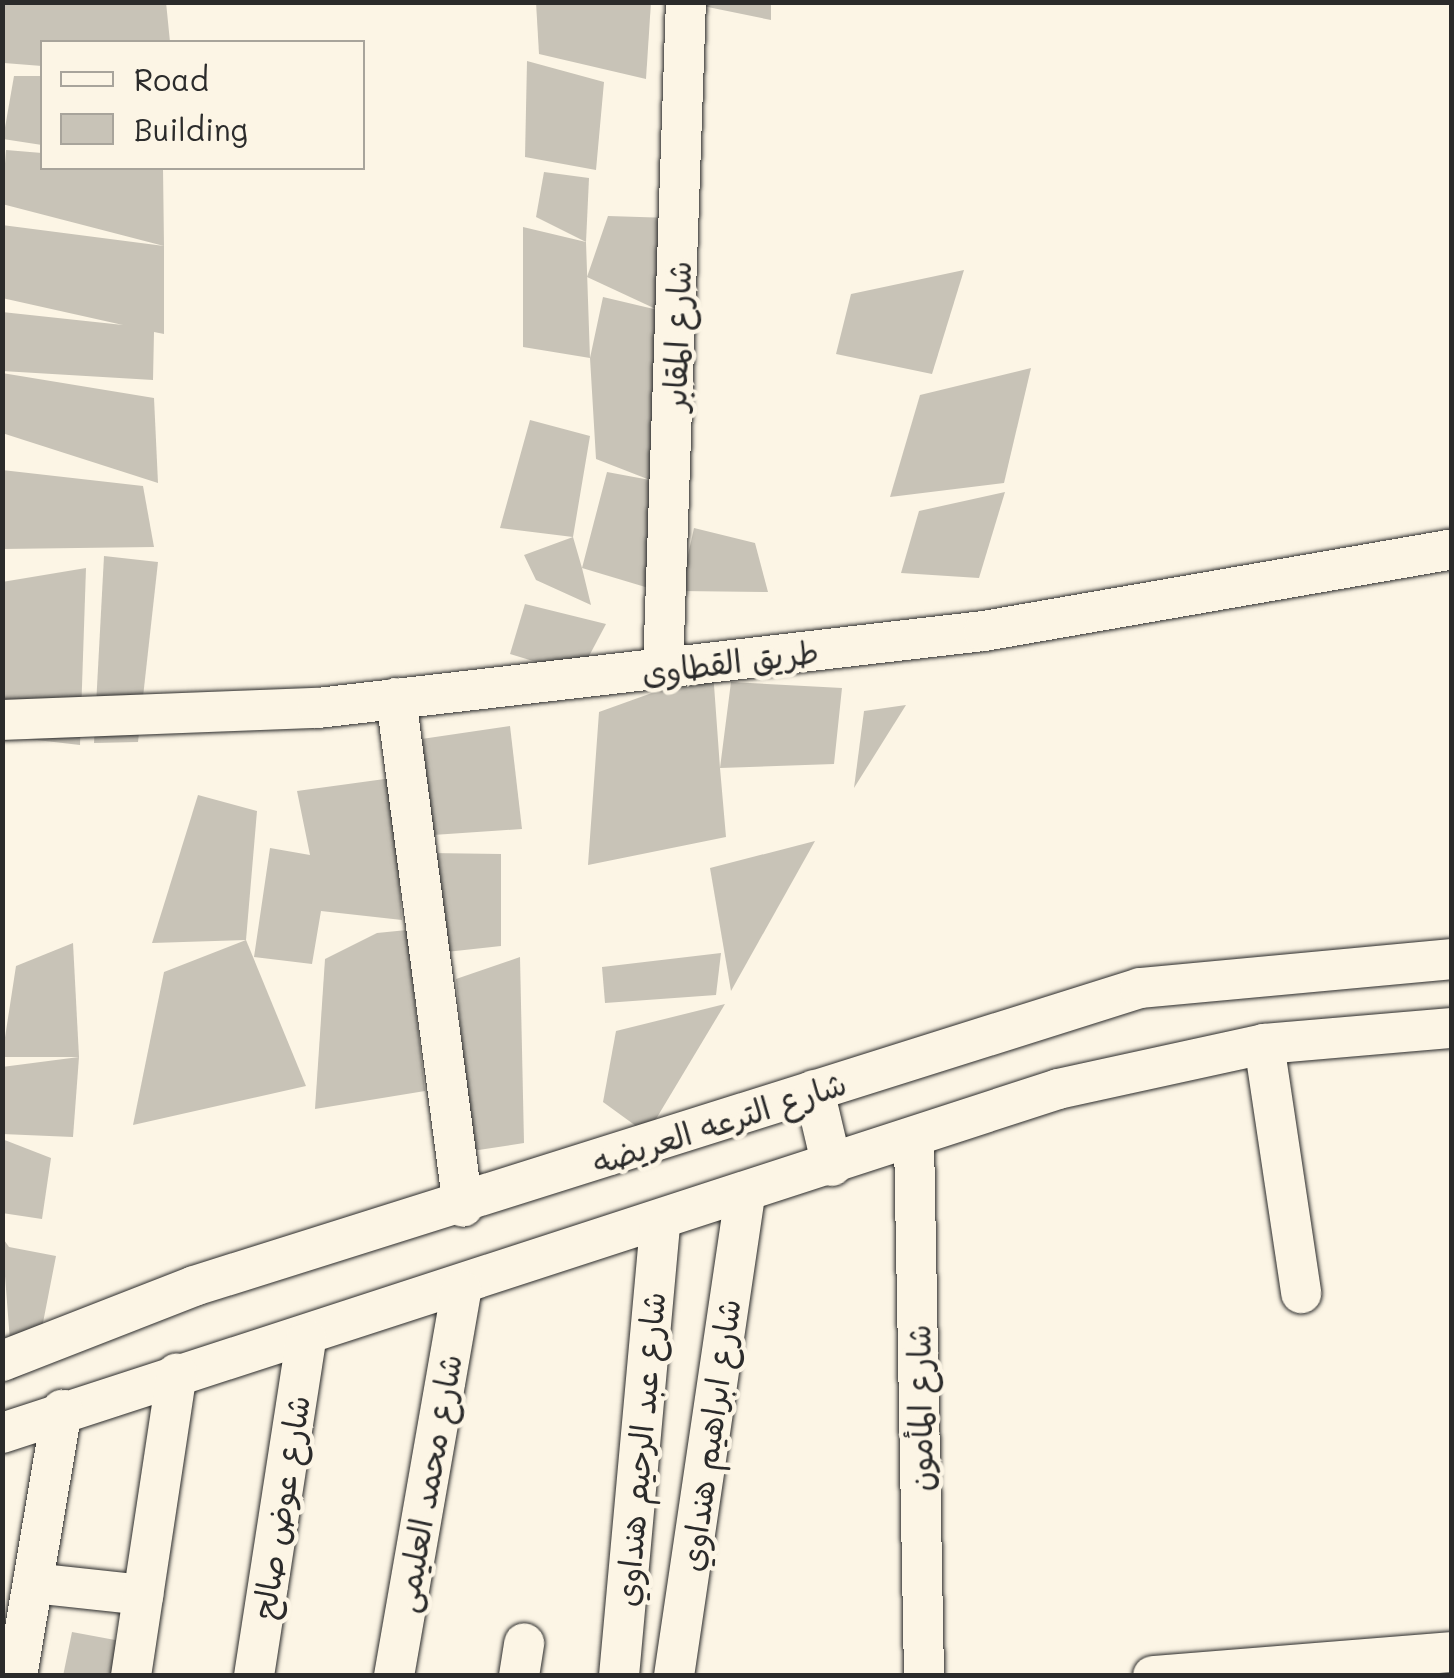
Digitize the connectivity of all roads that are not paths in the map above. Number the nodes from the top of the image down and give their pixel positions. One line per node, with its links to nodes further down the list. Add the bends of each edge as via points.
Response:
1 (686, 2): 3 (street, شارع المقابر)
2 (1452, 549): 3 (street, طريق القطاوى, via 984,632)
3 (664, 668): 4 (street, طريق القطاوى)
4 (396, 698): 5 (street, طريق القطاوى, via 268,712); 13 (street)
5 (2, 720)
6 (1452, 959): 9 (street, شارع الترعه العريضه, via 1140,988)
7 (1452, 1028): 8 (street)
8 (1264, 1044): 10 (street, via 1058,1089); 16 (street)
9 (814, 1090): 11 (street); 13 (street, شارع الترعه العريضه)
10 (914, 1140): 11 (street); 31 (street, شارع المأمون)
11 (832, 1166): 12 (street)
12 (744, 1195): 14 (street); 30 (street, شارع ابراهيم هنداوي)
13 (463, 1207): 18 (street, شارع الترعه العريضه, via 176,1292)
14 (660, 1222): 15 (street); 29 (street, شارع عبد الرحيم هنداوي)
15 (460, 1291): 17 (street); 28 (street, شارع محمد العليمى)
16 (1301, 1293)
17 (306, 1338): 19 (street); 27 (street, شارع عوض صالح)
18 (2, 1361)
19 (177, 1373): 20 (street); 23 (street)
20 (62, 1410): 21 (street); 22 (street)
21 (2, 1433)
22 (33, 1583): 23 (street); 25 (street)
23 (143, 1596): 26 (street)
24 (1452, 1652): 32 (street)
25 (17, 1676)
26 (131, 1676)
27 (254, 1676)
28 (394, 1676)
29 (619, 1676)
30 (674, 1676)
31 (924, 1676)
32 (1153, 1676)

